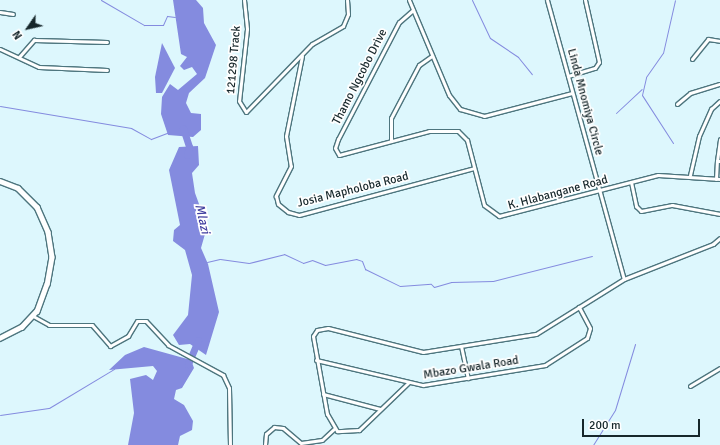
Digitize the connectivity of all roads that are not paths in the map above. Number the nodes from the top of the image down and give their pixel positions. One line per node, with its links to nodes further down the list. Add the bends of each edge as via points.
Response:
1 (244, 0): 12 (street, 121298 Track, via 247,29 239,101 242,110 247,112)
2 (347, 0): 12 (street, via 348,14 343,26 314,43)
3 (409, 0): 6 (street)
4 (547, 0): 17 (street, Linda Mnomiya Circle)
5 (585, 0): 17 (street, via 599,62 595,68)
6 (413, 10): 13 (street); 24 (street, Thamo Ngcobo Drive, via 399,22 338,139 335,150)
7 (0, 12): 8 (street)
8 (13, 14)
9 (720, 41): 15 (street, via 708,39)
10 (107, 42): 14 (street, via 34,40)
11 (0, 49): 14 (street)
12 (302, 56): 26 (street, Josia Mapholoba Road, via 286,136 291,166 276,196 278,204 288,212 300,215)
13 (432, 56): 19 (street, via 452,102 474,115 498,113); 23 (street, via 419,65 391,118)
14 (19, 57): 16 (street, via 45,69)
15 (692, 59)
16 (107, 70)
17 (568, 76): 19 (street, Linda Mnomiya Circle)
18 (720, 84): 21 (street, via 690,93)
19 (572, 93): 31 (street, Linda Mnomiya Circle)
20 (720, 101): 27 (street, via 711,109 699,136)
21 (677, 104)
22 (720, 139): 25 (street)
23 (391, 141): 24 (street, K. Hlabangane Road); 26 (street, K. Hlabangane Road, via 429,131 458,131 467,140)
24 (341, 156)
25 (719, 161): 28 (street)
26 (474, 168): 31 (street, K. Hlabangane Road, via 484,205 499,216)
27 (690, 175): 28 (street, K. Hlabangane Road); 30 (street, K. Hlabangane Road, via 658,175)
28 (718, 179)
29 (0, 181): 36 (street, via 18,188 32,199 48,232 50,273)
30 (631, 182): 31 (street, K. Hlabangane Road); 32 (street, via 636,206 641,211 672,205)
31 (599, 191): 34 (street, Linda Mnomiya Circle)
32 (720, 214)
33 (720, 238): 34 (street, via 713,244)
34 (624, 279): 35 (street)
35 (579, 307): 38 (street, via 536,334); 41 (street, Mbazo Gwala Road, via 587,319 589,334 582,344 556,361)
36 (34, 316): 37 (street, via 18,330); 47 (street, via 49,325 92,325 110,346 124,339 137,321 143,320 162,340 217,370 228,385)
37 (0, 338)
38 (462, 346): 39 (street, via 420,352 323,328 313,336); 41 (street)
39 (316, 360): 42 (street, Mbazo Gwala Road); 44 (street)
40 (720, 368): 43 (street)
41 (468, 378): 42 (street, Mbazo Gwala Road, via 423,386)
42 (408, 383): 45 (street)
43 (690, 386)
44 (323, 394): 45 (street); 46 (street)
45 (380, 409): 46 (street, via 356,432)
46 (334, 429): 48 (street, via 322,440 301,443 285,429 274,427 266,434)
47 (230, 445)
48 (265, 445)

